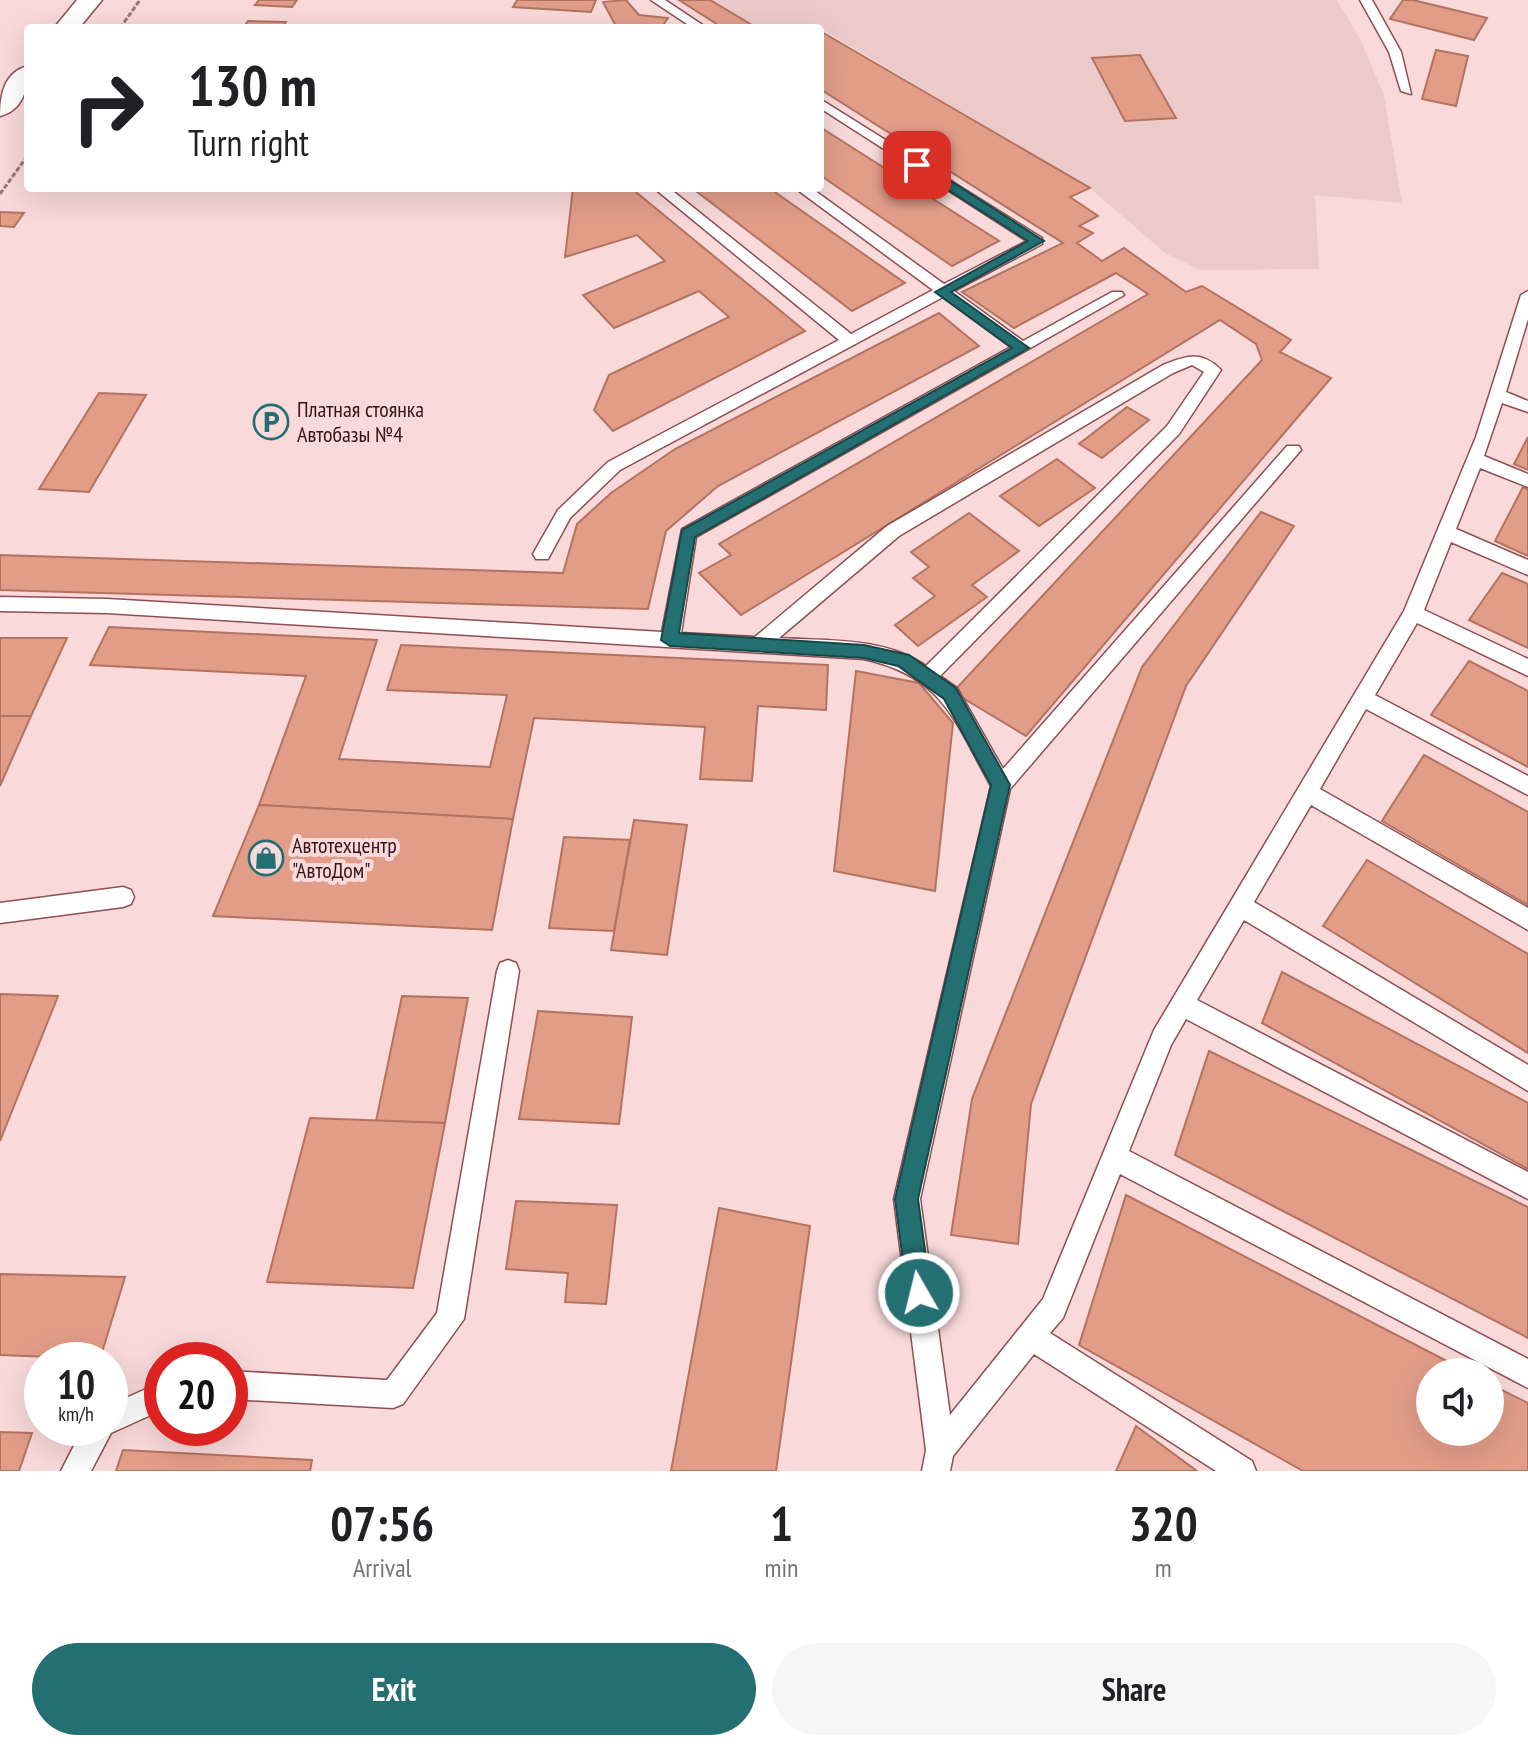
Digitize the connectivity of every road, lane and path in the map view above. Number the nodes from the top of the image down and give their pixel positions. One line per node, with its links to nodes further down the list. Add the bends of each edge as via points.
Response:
1 (90, 0): 5 (main road)
2 (140, 0): 6 (path)
3 (657, 0): 7 (lane)
4 (1366, 0): 9 (lane, via 1395,52)
5 (69, 24)
6 (123, 24)
7 (695, 24)
8 (24, 79): 10 (main road)
9 (1407, 91)
10 (1, 105)
11 (824, 106): 16 (lane, via 1037,241)
12 (24, 161): 15 (path)
13 (666, 192): 19 (lane)
14 (807, 192): 16 (lane)
15 (0, 194)
16 (942, 292): 19 (lane); 20 (lane)
17 (1117, 295): 20 (lane)
18 (1528, 298): 21 (lane)
19 (850, 341): 28 (lane, via 614,466 564,514)
20 (1022, 348): 32 (lane, via 688,534)
21 (1519, 356): 22 (lane)
22 (1497, 395): 23 (lane); 25 (lane)
23 (1528, 407)
24 (1293, 450): 37 (lane)
25 (1475, 459): 26 (lane); 27 (lane)
26 (1528, 481)
27 (1445, 532): 29 (lane); 31 (lane)
28 (542, 554)
29 (1528, 568)
30 (0, 604): 32 (lane)
31 (1413, 613): 34 (lane); 36 (lane)
32 (670, 640): 33 (lane)
33 (759, 645): 35 (lane, via 864,651 903,660); 35 (lane, via 893,531 1168,369 1193,359 1213,370 1173,430)
34 (1528, 668)
35 (927, 677): 37 (lane, via 950,694)
36 (1363, 698): 38 (lane); 39 (lane)
37 (1001, 785): 53 (lane, via 907,1199)
38 (1528, 786)
39 (1307, 792): 41 (lane); 43 (lane)
40 (123, 897): 42 (lane)
41 (1240, 906): 45 (lane); 46 (lane)
42 (0, 913)
43 (1528, 920)
44 (508, 971): 51 (lane, via 450,1319 393,1394)
45 (1182, 1004): 47 (lane, via 1162,1038); 48 (lane)
46 (1528, 1079)
47 (1114, 1157): 49 (lane, via 1053,1308); 50 (lane)
48 (1528, 1186)
49 (1030, 1336): 53 (lane); 55 (lane)
50 (1528, 1374)
51 (248, 1386)
52 (89, 1446): 54 (lane)
53 (938, 1460)
54 (75, 1471)
55 (1242, 1471)

